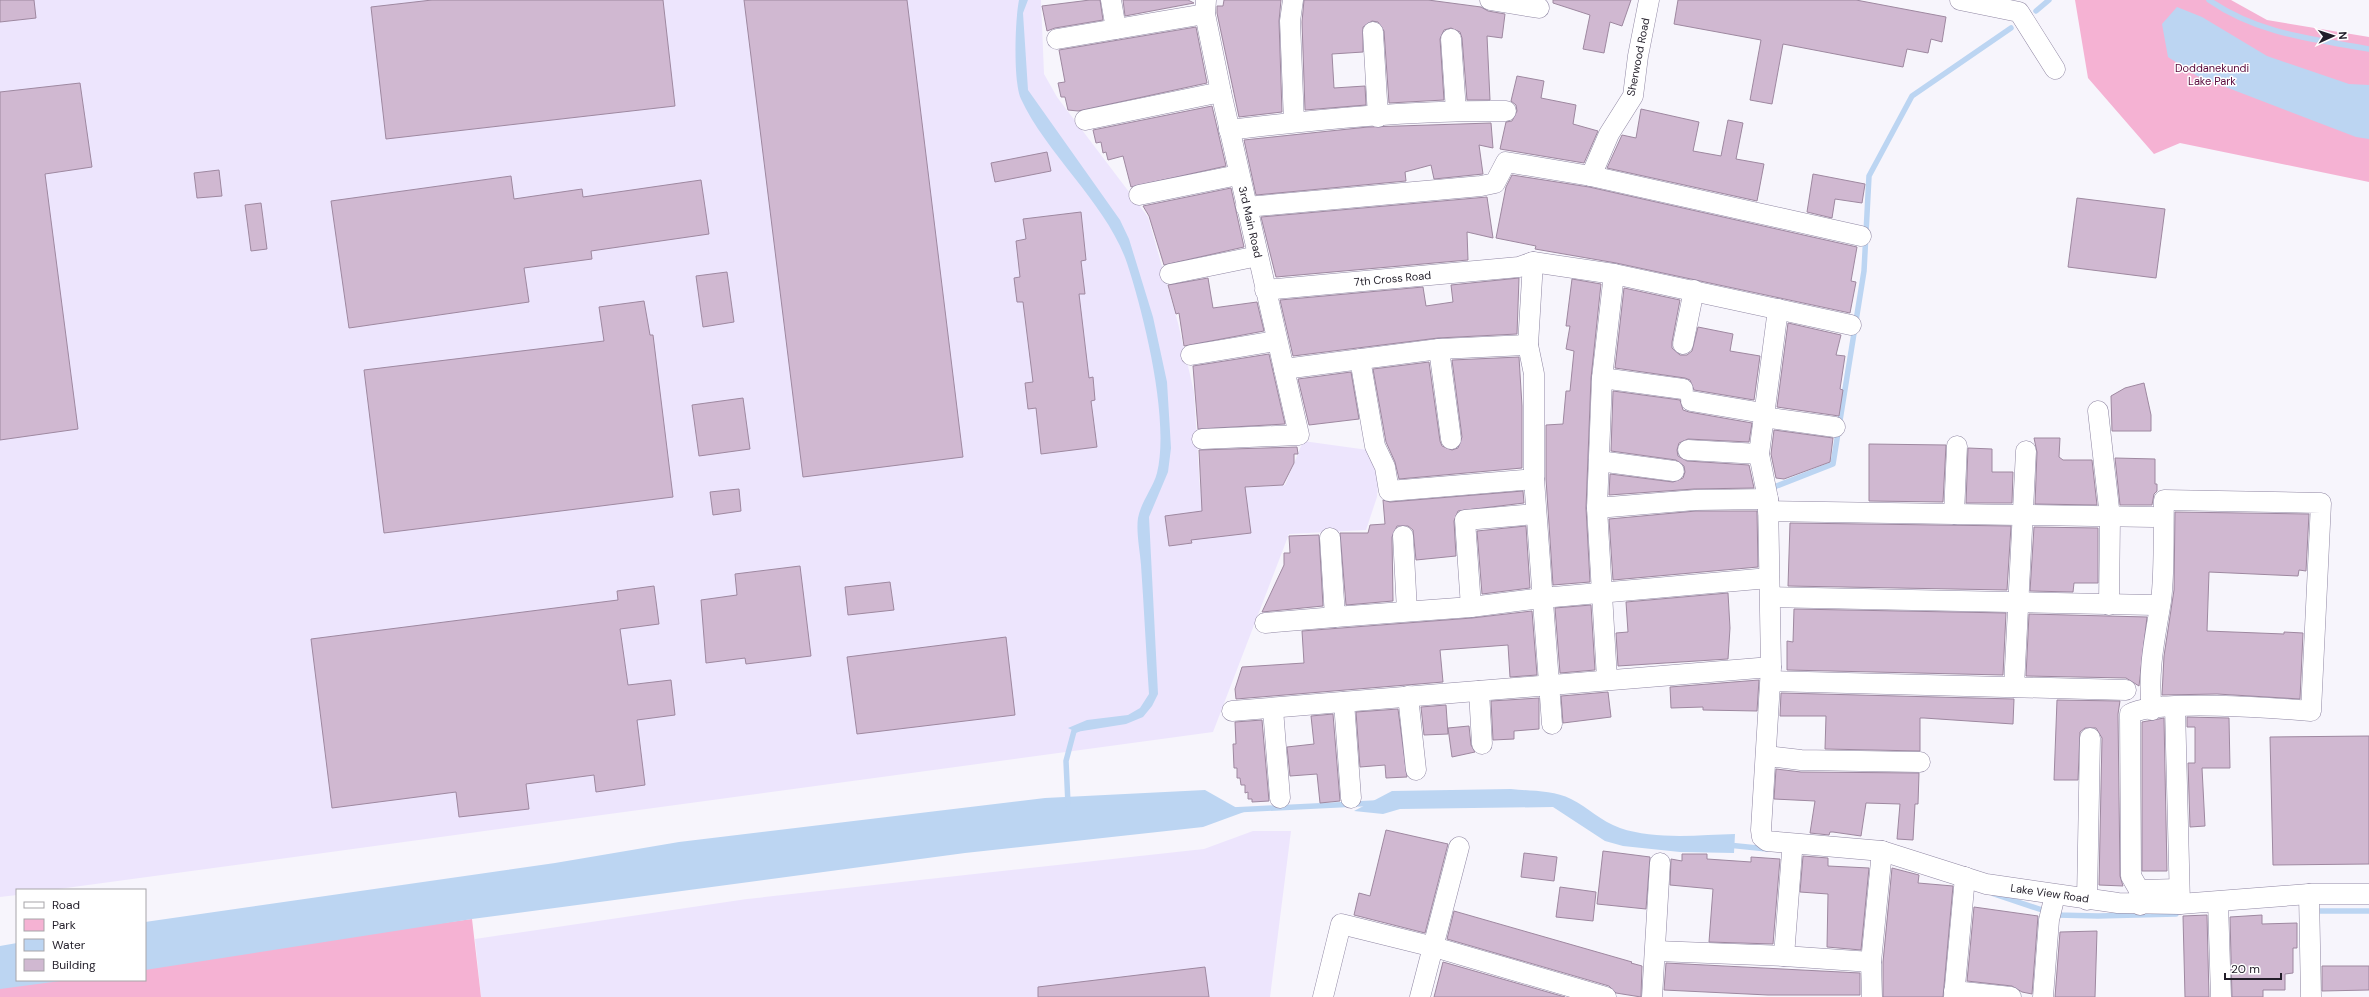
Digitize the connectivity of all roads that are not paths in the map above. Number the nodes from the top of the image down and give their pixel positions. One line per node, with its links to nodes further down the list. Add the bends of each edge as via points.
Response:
1 (1111, 0): 8 (street)
2 (1293, 0): 18 (street, via 1290,21)
3 (1490, 0): 7 (street)
4 (1649, 0): 21 (street, Sherwood Road, via 1633,96 1609,134)
5 (1960, 0): 12 (street, via 2019,12)
6 (1206, 7): 8 (street); 13 (street, 3rd Main Road)
7 (1539, 8)
8 (1116, 29): 10 (street)
9 (1372, 32): 16 (street)
10 (1057, 39)
11 (1451, 39): 14 (street)
12 (2055, 69)
13 (1221, 92): 17 (street); 19 (street, 3rd Main Road)
14 (1456, 111): 15 (street); 16 (street)
15 (1506, 111)
16 (1378, 117): 18 (street)
17 (1085, 120)
18 (1294, 122): 19 (street)
19 (1229, 130): 20 (street, 3rd Main Road)
20 (1238, 175): 22 (street); 23 (street, 3rd Main Road)
21 (1591, 176): 23 (street, via 1506,162 1495,183 1481,186); 24 (street)
22 (1139, 195)
23 (1246, 208): 25 (street, 3rd Main Road)
24 (1861, 236)
25 (1258, 256): 27 (street); 29 (street, 3rd Main Road)
26 (1526, 264): 28 (street, 7th Cross Road); 29 (street, 7th Cross Road); 35 (street)
27 (1170, 274)
28 (1614, 274): 30 (street, 7th Cross Road); 40 (street)
29 (1265, 290): 33 (street, 3rd Main Road)
30 (1694, 290): 31 (street, 7th Cross Road); 34 (street)
31 (1778, 309): 32 (street, 7th Cross Road); 42 (street)
32 (1851, 325)
33 (1276, 341): 37 (street); 39 (street, 3rd Main Road)
34 (1684, 344)
35 (1528, 345): 36 (street); 52 (street, via 1534,374)
36 (1439, 349): 38 (street); 45 (street)
37 (1191, 355)
38 (1360, 359): 39 (street); 52 (street, via 1376,446 1385,467 1389,491)
39 (1284, 369): 44 (street, 3rd Main Road, via 1300,435)
40 (1602, 378): 42 (street, via 1687,395); 50 (street)
41 (2098, 411): 58 (street)
42 (1763, 415): 43 (street); 49 (street)
43 (1835, 427)
44 (1202, 439)
45 (1451, 439)
46 (1957, 446): 56 (street)
47 (1688, 450): 49 (street)
48 (2026, 451): 57 (street)
49 (1759, 454): 53 (street)
50 (1599, 461): 51 (street); 54 (street)
51 (1674, 471)
52 (1534, 479): 55 (street)
53 (1768, 505): 54 (street, via 1695,500); 56 (street); 62 (street)
54 (1597, 508): 63 (street)
55 (1536, 514): 64 (street); 68 (street, via 1465,520)
56 (1954, 514): 57 (street)
57 (2023, 515): 58 (street); 65 (street)
58 (2110, 517): 59 (street); 66 (street)
59 (2153, 517)
60 (1403, 536): 69 (street)
61 (1330, 538): 70 (street)
62 (1770, 587): 63 (street); 65 (street); 72 (street)
63 (1602, 593): 64 (street); 73 (street)
64 (1542, 598): 68 (street); 74 (street)
65 (2018, 603): 66 (street); 75 (street)
66 (2109, 604): 67 (street)
67 (2154, 606)
68 (1471, 607): 69 (street)
69 (1408, 611): 70 (street)
70 (1335, 617): 71 (street)
71 (1265, 623)
72 (1771, 674): 73 (street); 75 (street); 87 (street)
73 (1607, 678): 74 (street)
74 (1547, 685): 77 (street); 84 (street)
75 (2014, 687): 76 (street)
76 (2126, 690)
77 (1479, 691): 78 (street); 86 (street)
78 (1408, 696): 79 (street); 89 (street)
79 (1344, 702): 81 (street); 91 (street)
80 (2175, 707): 82 (street); 82 (street, via 2260,707 2311,711 2321,503 2164,500 2161,600 2156,618 2149,687); 100 (street)
81 (1273, 709): 83 (street); 90 (street)
82 (2152, 710): 99 (street, via 2138,710 2130,714 2131,876)
83 (1232, 711)
84 (1552, 724)
85 (2090, 738): 101 (street)
86 (1482, 744)
87 (1767, 756): 88 (street, via 1801,760); 93 (street, Lake View Road, via 1762,794 1762,837 1767,841)
88 (1920, 762)
89 (1416, 770)
90 (1280, 798)
91 (1351, 798)
92 (1459, 847): 104 (street)
93 (1882, 851): 96 (street, Lake View Road); 107 (street)
94 (1792, 852): 106 (street)
95 (1660, 863): 105 (street)
96 (1965, 877): 103 (street, Lake View Road); 108 (street)
97 (2309, 894): 98 (street); 102 (street); 118 (street)
98 (2369, 894)
99 (2140, 897): 100 (street, Lake View Road); 101 (street, Lake View Road)
100 (2180, 897): 102 (street)
101 (2087, 900): 103 (street, Lake View Road)
102 (2218, 902): 117 (street)
103 (2052, 905): 116 (street)
104 (1434, 947): 109 (street, via 1341,924); 110 (street); 111 (street)
105 (1656, 951): 106 (street); 112 (street)
106 (1784, 956): 107 (street)
107 (1871, 962): 114 (street)
108 (1954, 994): 115 (street)
109 (1323, 997)
110 (1420, 997)
111 (1606, 997)
112 (1652, 997): 113 (street)
113 (1658, 997)
114 (1872, 997)
115 (2011, 997)
116 (2043, 997)
117 (2221, 997)
118 (2311, 997)

